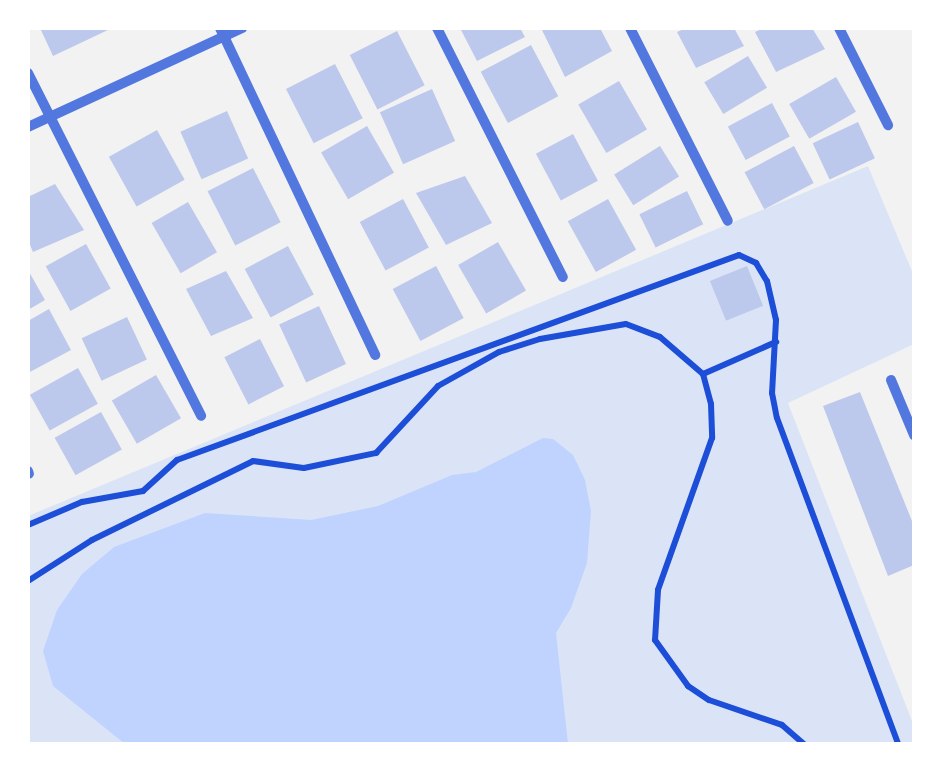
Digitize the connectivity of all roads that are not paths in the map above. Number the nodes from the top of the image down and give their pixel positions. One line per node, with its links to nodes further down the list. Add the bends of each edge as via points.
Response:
1 (242, 28): 5 (street)
2 (437, 28): 11 (street)
3 (630, 28): 10 (street)
4 (839, 28): 8 (street)
5 (222, 31): 7 (street); 12 (street)
6 (28, 74): 7 (street)
7 (48, 116): 9 (street); 14 (street)
8 (888, 125)
9 (28, 128)
10 (728, 221)
11 (563, 277)
12 (374, 356)
13 (891, 380): 15 (street)
14 (201, 416)
15 (914, 435)

